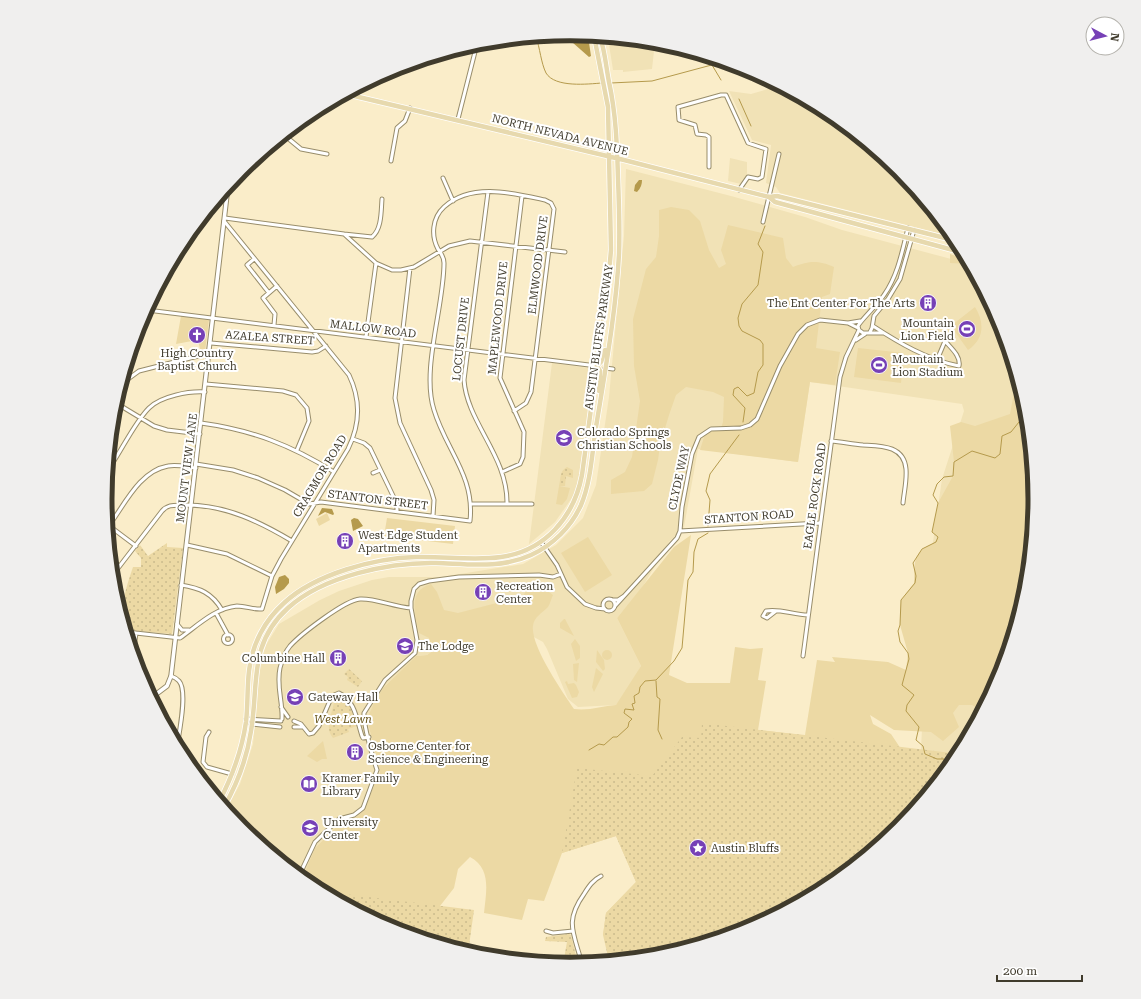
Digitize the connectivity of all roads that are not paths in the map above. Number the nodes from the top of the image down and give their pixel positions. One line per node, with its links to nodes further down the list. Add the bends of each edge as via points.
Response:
1 (596, 42): 10 (main road, AUSTIN BLUFFS PARKWAY, via 606,94)
2 (601, 42): 11 (main road, AUSTIN BLUFFS PARKWAY, via 616,116)
3 (475, 51): 6 (street)
4 (353, 96): 5 (main road, NORTH NEVADA AVENUE)
5 (410, 108): 6 (main road, NORTH NEVADA AVENUE); 12 (street, via 405,121 397,128)
6 (458, 120): 10 (main road, NORTH NEVADA AVENUE)
7 (288, 138): 8 (street, via 301,149)
8 (327, 154)
9 (779, 154): 19 (street)
10 (610, 156): 11 (main road, NORTH NEVADA AVENUE); 65 (main road, AUSTIN BLUFFS PARKWAY, via 610,267)
11 (618, 158): 15 (main road, NORTH NEVADA AVENUE); 54 (main road, AUSTIN BLUFFS PARKWAY, via 619,255)
12 (391, 161)
13 (709, 167): 15 (street, via 709,137 697,134 695,125 679,120 678,107 726,95 748,143 766,149 762,177 748,177)
14 (443, 178): 21 (street)
15 (739, 190): 19 (main road, NORTH NEVADA AVENUE)
16 (488, 192): 18 (street, ELMWOOD DRIVE); 21 (street, ELMWOOD DRIVE, via 477,191); 30 (street, LOCUST DRIVE)
17 (227, 196): 22 (street, MOUNT VIEW LANE)
18 (522, 196): 31 (street, MAPLEWOOD DRIVE); 32 (street, ELMWOOD DRIVE, via 551,203 554,213)
19 (769, 197): 23 (street); 24 (main road, NORTH NEVADA AVENUE, via 777,196); 27 (main road, NORTH NEVADA AVENUE, via 775,202)
20 (382, 199): 26 (street, via 376,234 372,237)
21 (453, 201): 34 (street, ELMWOOD DRIVE, via 441,210 434,224 435,242)
22 (224, 220): 26 (street); 36 (street, CRAGMOR ROAD); 42 (street, MOUNT VIEW LANE)
23 (763, 222)
24 (908, 228): 25 (main road, NORTH NEVADA AVENUE); 27 (street)
25 (914, 230): 28 (main road, NORTH NEVADA AVENUE); 29 (street)
26 (344, 234): 37 (street)
27 (905, 238): 29 (main road, NORTH NEVADA AVENUE); 43 (street, via 899,264 889,287)
28 (947, 238)
29 (911, 240): 33 (main road, NORTH NEVADA AVENUE); 47 (street, via 900,279 874,316)
30 (482, 242): 31 (street); 34 (street, via 460,242); 60 (street, LOCUST DRIVE)
31 (515, 246): 32 (street); 62 (street, MAPLEWOOD DRIVE)
32 (549, 250): 35 (street); 63 (street, ELMWOOD DRIVE)
33 (956, 251)
34 (440, 252): 38 (street); 59 (street, ELMWOOD DRIVE, via 444,262)
35 (564, 252)
36 (254, 259): 39 (street, CRAGMOR ROAD); 40 (street, via 247,265)
37 (376, 263): 38 (street, via 392,270); 53 (street)
38 (410, 268): 55 (street)
39 (277, 286): 40 (street); 49 (street, CRAGMOR ROAD)
40 (269, 293): 46 (street, via 264,298 275,314)
41 (153, 311): 42 (street, MALLOW ROAD)
42 (212, 317): 46 (street, MALLOW ROAD); 57 (street, MOUNT VIEW LANE)
43 (864, 319): 44 (street); 47 (street)
44 (860, 322): 45 (street); 48 (street, EAGLE ROCK ROAD)
45 (848, 323): 48 (street); 98 (street, CLYDE WAY, via 817,320 805,326 775,375 757,419 750,426 711,429 699,437 692,454 682,503)
46 (274, 325): 49 (street, MALLOW ROAD)
47 (872, 325): 50 (street); 51 (street)
48 (859, 329): 52 (street); 56 (street, EAGLE ROCK ROAD)
49 (312, 330): 53 (street, MALLOW ROAD); 58 (street, CRAGMOR ROAD)
50 (870, 332): 51 (street); 52 (street, EAGLE ROCK ROAD)
51 (883, 333): 64 (street)
52 (865, 334): 56 (street, EAGLE ROCK ROAD)
53 (366, 337): 55 (street, MALLOW ROAD)
54 (609, 337): 65 (main road, via 602,360); 66 (main road, AUSTIN BLUFFS PARKWAY)
55 (400, 341): 59 (street, MALLOW ROAD); 93 (street, via 396,405 404,432 431,490)
56 (854, 342): 78 (street, EAGLE ROCK ROAD, via 841,371)
57 (211, 343): 58 (street, AZALEA STREET, via 312,352); 61 (street, MOUNT VIEW LANE)
58 (326, 346): 77 (street, CRAGMOR ROAD, via 349,375 356,394 358,415)
59 (434, 346): 60 (street, MALLOW ROAD); 88 (street, ELMWOOD DRIVE, via 430,379 431,396 436,416 467,482)
60 (468, 350): 62 (street, MALLOW ROAD); 84 (street, LOCUST DRIVE, via 464,376 467,394)
61 (210, 353): 68 (street, via 139,371); 69 (street, MOUNT VIEW LANE)
62 (501, 354): 63 (street, MALLOW ROAD); 73 (street, MAPLEWOOD DRIVE, via 501,382)
63 (535, 358): 65 (street, MALLOW ROAD); 73 (street, ELMWOOD DRIVE, via 529,400)
64 (937, 360): 64 (street, via 945,341 960,362 959,366)
65 (597, 366): 72 (main road, via 600,371); 100 (main road, AUSTIN BLUFFS PARKWAY, via 578,494 564,520)
66 (605, 368): 67 (street); 72 (main road, AUSTIN BLUFFS PARKWAY)
67 (612, 369)
68 (129, 378)
69 (206, 384): 70 (street, MOUNT VIEW LANE); 79 (street, via 283,391 296,395 305,404 309,421)
70 (205, 392): 74 (street, via 194,392 162,400 149,408); 75 (street, MOUNT VIEW LANE)
71 (122, 406): 74 (street)
72 (599, 409): 103 (main road, AUSTIN BLUFFS PARKWAY, via 582,502 569,524)
73 (514, 411): 84 (street, MAPLEWOOD DRIVE, via 525,435 523,457 517,466)
74 (141, 419): 76 (street, via 162,429); 80 (street)
75 (201, 423): 76 (street, MOUNT VIEW LANE); 79 (street, via 249,432)
76 (200, 434): 81 (street, MOUNT VIEW LANE)
77 (353, 439): 82 (street, via 368,445); 83 (street, CRAGMOR ROAD)
78 (832, 441): 87 (street, via 882,446 891,448 899,454 906,469); 96 (street, EAGLE ROCK ROAD)
79 (297, 450): 83 (street)
80 (114, 461)
81 (196, 466): 86 (street, STANTON STREET, via 249,475 309,504); 91 (street, MOUNT VIEW LANE); 94 (street, STANTON STREET, via 169,466 153,471 141,482)
82 (380, 470): 85 (street); 92 (street, via 397,504)
83 (334, 472): 86 (street, CRAGMOR ROAD)
84 (502, 472): 89 (street, LOCUST DRIVE)
85 (373, 473)
86 (315, 503): 92 (street, STANTON STREET); 99 (street, CRAGMOR ROAD)
87 (903, 503)
88 (471, 504): 89 (street); 95 (street, ELMWOOD DRIVE)
89 (507, 504): 90 (street)
90 (532, 504)
91 (191, 505): 99 (street, via 242,516); 101 (street, MOUNT VIEW LANE); 102 (street, via 172,505 165,508)
92 (397, 511): 93 (street, STANTON STREET)
93 (433, 516): 95 (street, STANTON STREET)
94 (113, 520)
95 (470, 521)
96 (819, 523): 98 (street, STANTON ROAD); 118 (street, EAGLE ROCK ROAD)
97 (113, 530): 102 (street)
98 (680, 531): 108 (street, CLYDE WAY, via 673,544)
99 (292, 541): 106 (street, CRAGMOR ROAD)
100 (541, 542): 103 (street); 131 (main road, AUSTIN BLUFFS PARKWAY, via 519,553 501,557 416,557 377,561 302,589 276,610 258,639 249,671)
101 (187, 545): 106 (street, via 227,554); 107 (street, MOUNT VIEW LANE)
102 (136, 546): 104 (street)
103 (545, 547): 105 (street); 132 (main road, AUSTIN BLUFFS PARKWAY, via 521,559 502,564 417,563 379,568 305,595 282,614 264,642 256,669)
104 (118, 569)
105 (561, 574): 112 (street, via 579,599); 113 (street, via 553,577 463,577 425,582 414,589)
106 (272, 576): 115 (street, CRAGMOR ROAD, via 262,609 244,606)
107 (182, 585): 115 (street, via 207,592); 119 (street, MOUNT VIEW LANE)
108 (624, 596): 109 (street, CLYDE WAY); 111 (street, CLYDE WAY)
109 (613, 600): 110 (street, CLYDE WAY, via 607,599); 111 (street)
110 (604, 603): 112 (street, CLYDE WAY); 114 (street)
111 (615, 606): 114 (street, via 611,611)
112 (594, 607): 114 (street)
113 (411, 608): 129 (street, via 363,599 353,600 339,607 294,642 287,651 278,680); 139 (street, via 417,635 416,648 409,660 385,680 366,709 364,719)
114 (605, 609)
115 (222, 610): 117 (street)
116 (776, 611): 118 (street)
117 (216, 613): 120 (street); 123 (street)
118 (808, 615): 126 (street, EAGLE ROCK ROAD)
119 (177, 624): 120 (street, via 182,630); 124 (street, MOUNT VIEW LANE)
120 (189, 630): 124 (street, via 180,638)
121 (132, 633): 122 (street)
122 (136, 634): 124 (street); 125 (street)
123 (228, 635)
124 (175, 638): 127 (street, MOUNT VIEW LANE)
125 (135, 644)
126 (803, 656)
127 (171, 676): 128 (street, via 167,686); 138 (street, via 180,681 182,687)
128 (156, 695)
129 (281, 707): 130 (street); 132 (street, via 281,720)
130 (288, 717)
131 (246, 721): 132 (street); 140 (main road, AUSTIN BLUFFS PARKWAY)
132 (253, 722): 134 (street); 142 (main road, AUSTIN BLUFFS PARKWAY, via 243,764)
133 (294, 722): 136 (street)
134 (280, 727)
135 (294, 727): 136 (street)
136 (303, 727): 139 (street, via 309,734 313,733 332,696 339,693 352,705 362,736)
137 (209, 732): 140 (street, via 203,762 207,767)
138 (178, 737)
139 (369, 737): 143 (street, via 371,755 377,770 363,808 354,815 339,819 315,842)
140 (232, 774): 141 (main road, AUSTIN BLUFFS PARKWAY)
141 (222, 797)
142 (226, 802)
143 (302, 871)
144 (601, 876): 146 (street, via 593,881 577,904 572,917)
145 (546, 931): 146 (street)
146 (573, 931): 147 (street)
147 (580, 958)

